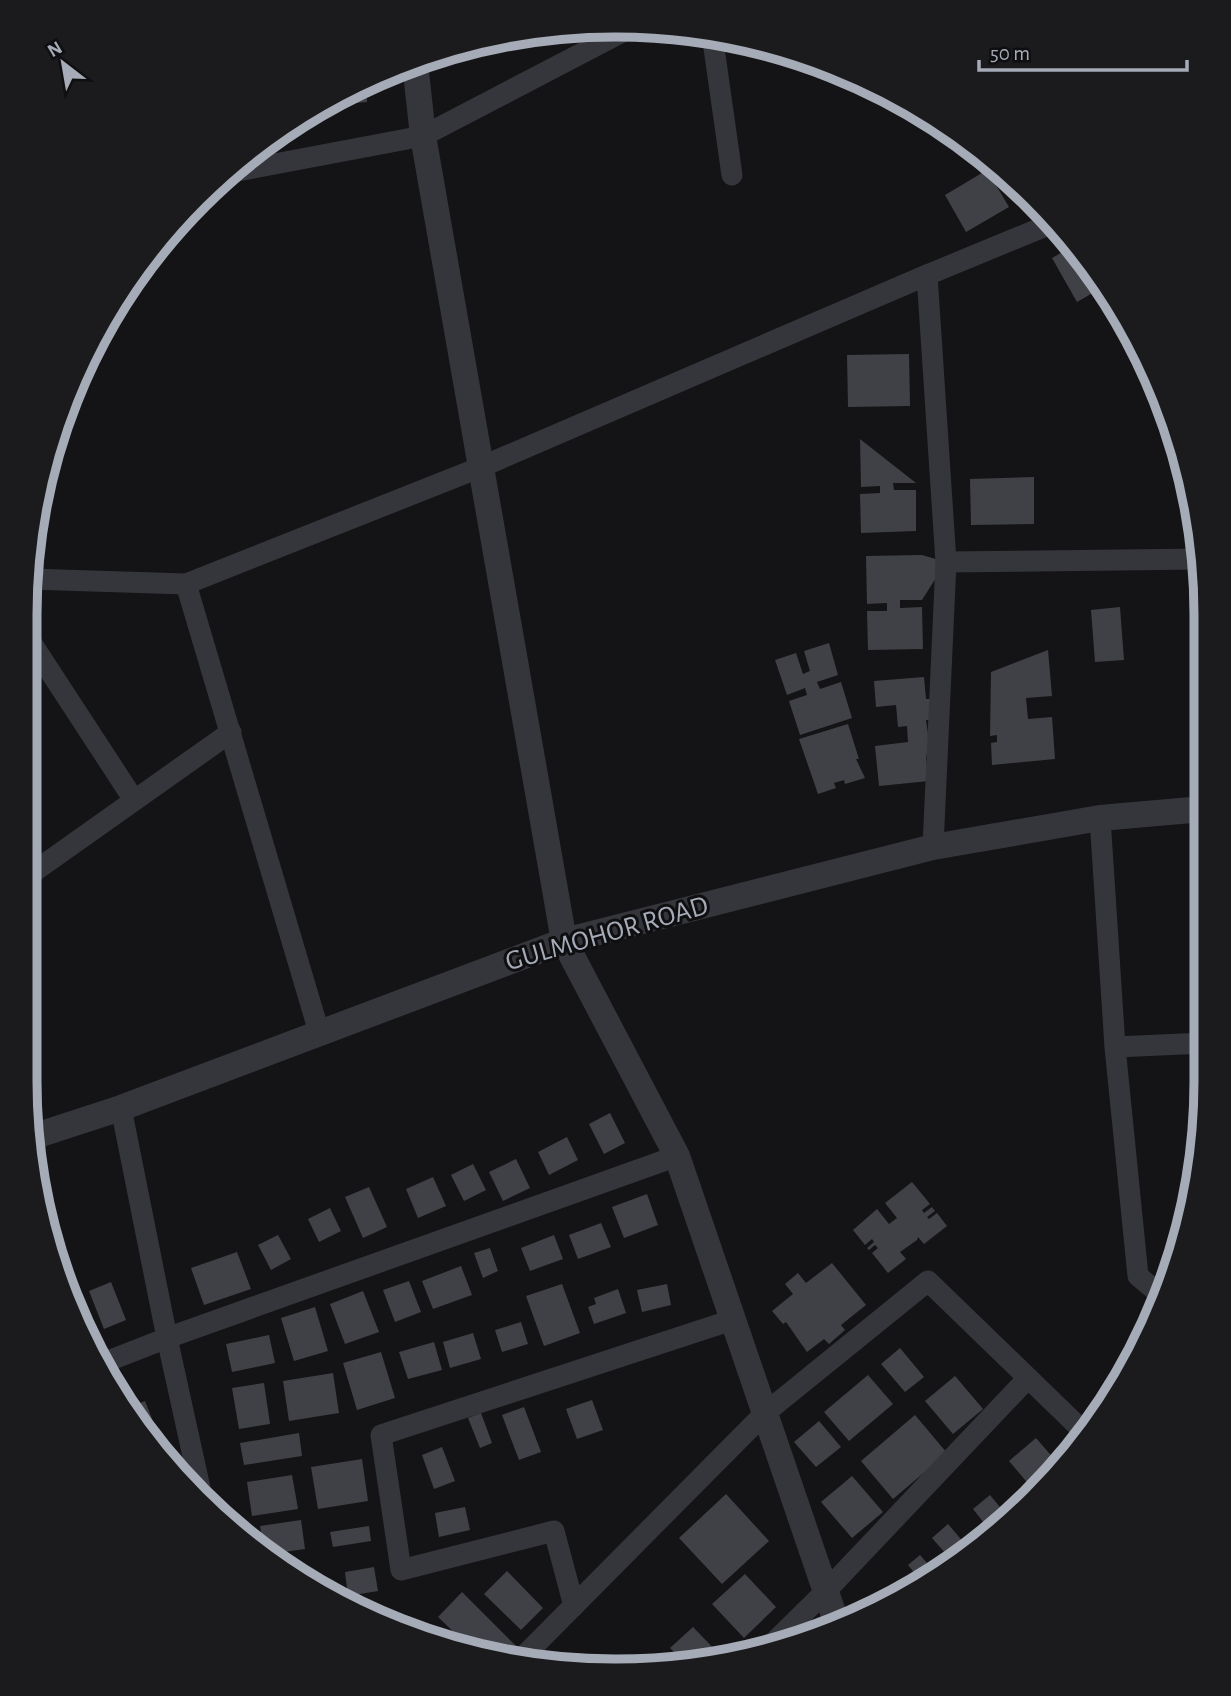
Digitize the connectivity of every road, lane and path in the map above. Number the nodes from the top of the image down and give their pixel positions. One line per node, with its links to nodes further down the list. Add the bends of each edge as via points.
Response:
1 (610, 37): 4 (street)
2 (714, 46): 6 (street)
3 (416, 72): 4 (street)
4 (423, 136): 5 (street); 9 (street)
5 (265, 155)
6 (732, 175)
7 (1044, 227): 8 (street)
8 (927, 275): 9 (street); 11 (street)
9 (481, 467): 13 (street); 21 (street)
10 (1191, 559): 11 (street)
11 (946, 562): 19 (street)
12 (38, 579): 13 (street)
13 (186, 584): 15 (street)
14 (37, 653): 16 (street)
15 (231, 732): 16 (street); 22 (street)
16 (134, 800): 20 (street)
17 (1194, 810): 18 (street, GULMOHOR ROAD)
18 (1100, 818): 19 (street, GULMOHOR ROAD); 24 (street)
19 (933, 847): 21 (street, GULMOHOR ROAD)
20 (37, 869)
21 (564, 941): 22 (street, GULMOHOR ROAD); 27 (street)
22 (319, 1032): 25 (street, GULMOHOR ROAD)
23 (1194, 1043): 24 (street)
24 (1115, 1047): 28 (street, via 1138,1276)
25 (121, 1108): 26 (street, GULMOHOR ROAD); 30 (street)
26 (40, 1134)
27 (677, 1156): 29 (street); 30 (street)
28 (1155, 1290)
29 (732, 1320): 33 (street); 37 (street, via 381,1435 401,1570 554,1531)
30 (167, 1338): 31 (street); 35 (street)
31 (109, 1361)
32 (1028, 1378): 33 (street, via 928,1282); 34 (street); 36 (street)
33 (765, 1413): 36 (street); 37 (street)
34 (1079, 1427)
35 (199, 1482)
36 (826, 1591): 38 (street); 39 (street)
37 (574, 1606): 40 (street)
38 (834, 1616)
39 (781, 1635)
40 (528, 1652)

